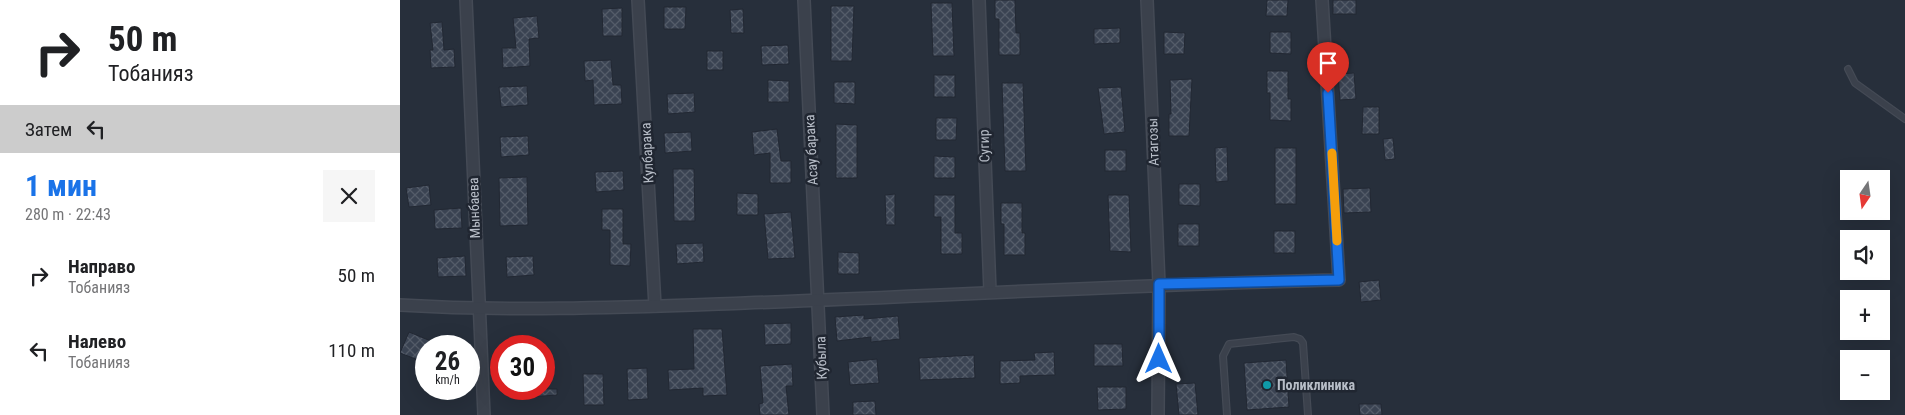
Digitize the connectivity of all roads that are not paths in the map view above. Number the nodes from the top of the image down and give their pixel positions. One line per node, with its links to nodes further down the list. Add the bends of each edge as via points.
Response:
1 (466, 0): 14 (street, Мынбаева)
2 (638, 0): 13 (street, Кулбарака)
3 (804, 0): 11 (street, Асау барака)
4 (979, 0): 10 (street, Сугир)
5 (1147, 0): 9 (street, Атагозы)
6 (1322, 0): 9 (street, via 1339,280)
7 (1848, 69): 8 (lane, via 1855,82)
8 (1905, 119)
9 (1159, 284): 10 (street); 17 (street, Атагозы)
10 (990, 292): 11 (street)
11 (818, 300): 13 (street); 16 (street, Кубыла)
12 (400, 305): 14 (street)
13 (655, 306): 14 (street)
14 (478, 310): 15 (street, Мынбаева)
15 (484, 415)
16 (823, 415)
17 (1158, 415)
18 (1227, 415): 19 (lane, via 1225,347 1294,337 1303,343)
19 (1308, 415)

